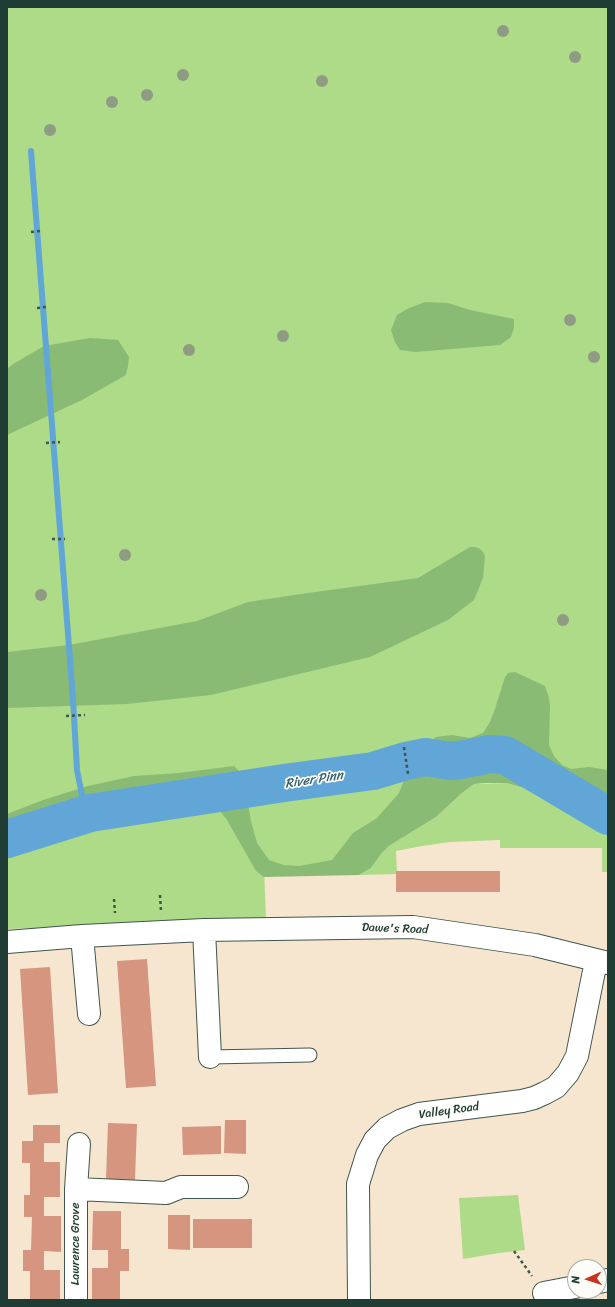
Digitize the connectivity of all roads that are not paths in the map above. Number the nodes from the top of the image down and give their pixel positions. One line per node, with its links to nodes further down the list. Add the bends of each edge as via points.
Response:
1 (204, 930): 2 (street, Dawe's Road); 4 (street, Dawe's Road, via 275,923 383,921 535,945); 7 (street)
2 (82, 936): 3 (street, Dawe's Road); 5 (street)
3 (7, 942)
4 (602, 962): 14 (street, Valley Road, via 577,1056 568,1073 546,1094 522,1101 419,1114 387,1128 375,1140 367,1154 358,1184)
5 (89, 1014)
6 (310, 1055): 7 (lane)
7 (210, 1057)
8 (79, 1144): 10 (street, Lawrence Grove)
9 (236, 1187): 10 (street, Lawrence Grove, via 181,1187 166,1193)
10 (76, 1188): 13 (street, Lawrence Grove)
11 (567, 1289): 12 (street)
12 (544, 1293)
13 (76, 1300)
14 (359, 1300)

